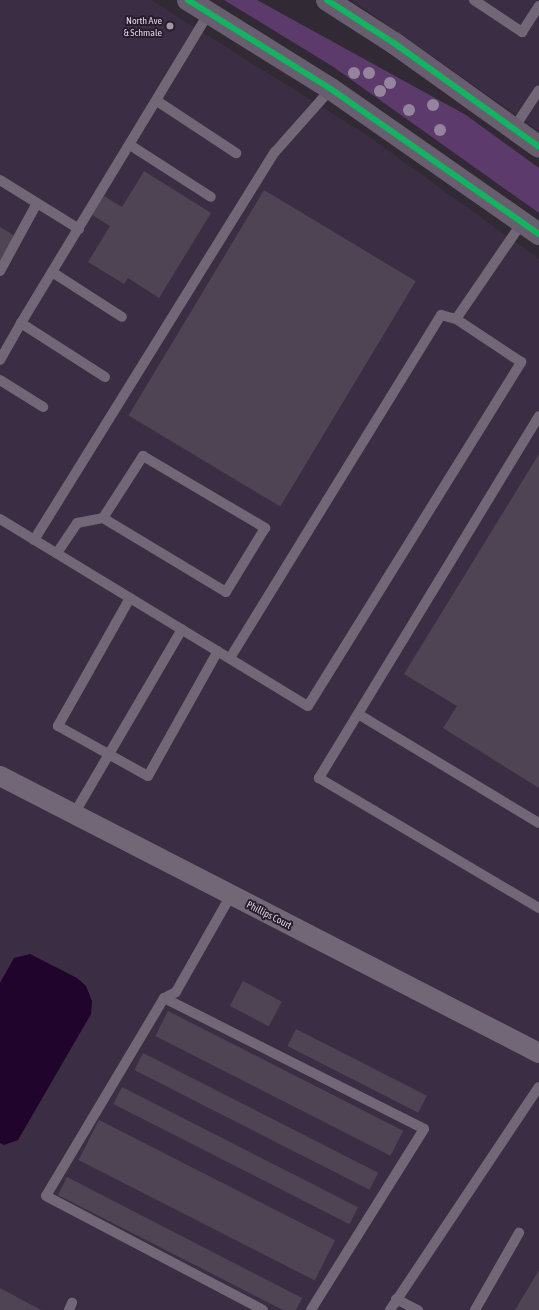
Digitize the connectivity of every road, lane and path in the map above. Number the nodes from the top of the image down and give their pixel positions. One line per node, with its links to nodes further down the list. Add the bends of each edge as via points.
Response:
1 (188, 0): 5 (main road)
2 (327, 0): 9 (main road, via 394,43)
3 (474, 0): 4 (lane, via 522,32)
4 (539, 6)
5 (209, 12): 6 (main road); 8 (lane)
6 (331, 89): 17 (main road); 30 (lane, via 275,152)
7 (539, 90): 9 (lane)
8 (157, 101): 10 (lane); 12 (lane)
9 (514, 128): 11 (main road)
10 (130, 145): 14 (lane); 16 (lane)
11 (539, 147)
12 (236, 153)
13 (0, 180): 15 (lane)
14 (211, 197)
15 (36, 203): 16 (lane); 18 (lane)
16 (79, 228): 19 (lane)
17 (531, 228): 21 (lane)
18 (0, 271)
19 (52, 272): 20 (lane); 22 (lane)
20 (122, 317)
21 (456, 319): 35 (lane, via 441,315); 35 (lane, via 521,362 308,706)
22 (21, 324): 23 (lane); 24 (lane)
23 (0, 360)
24 (105, 377)
25 (0, 380): 26 (lane)
26 (43, 407)
27 (539, 416): 36 (lane)
28 (103, 518): 28 (lane, via 143,456 265,528 226,592); 31 (lane, via 76,523)
29 (0, 519): 30 (lane)
30 (34, 540): 31 (lane)
31 (57, 553): 32 (lane)
32 (130, 598): 33 (lane); 37 (lane, via 58,726)
33 (182, 629): 34 (lane); 37 (lane)
34 (218, 651): 35 (lane); 37 (lane, via 148,776)
35 (230, 658)
36 (358, 714): 40 (lane); 42 (lane, via 319,778)
37 (110, 754): 39 (lane)
38 (0, 776): 39 (street, Phillips Court)
39 (74, 814): 41 (street, Phillips Court)
40 (539, 823)
41 (231, 895): 43 (lane, via 176,992); 44 (street, Phillips Court)
42 (539, 908)
43 (164, 998): 48 (lane, via 46,1196); 49 (lane, via 424,1129)
44 (539, 1053)
45 (539, 1087): 47 (lane)
46 (519, 1233): 52 (lane)
47 (396, 1299): 50 (lane); 51 (lane)
48 (263, 1310)
49 (312, 1310)
50 (390, 1310)
51 (418, 1310)
52 (475, 1310)

